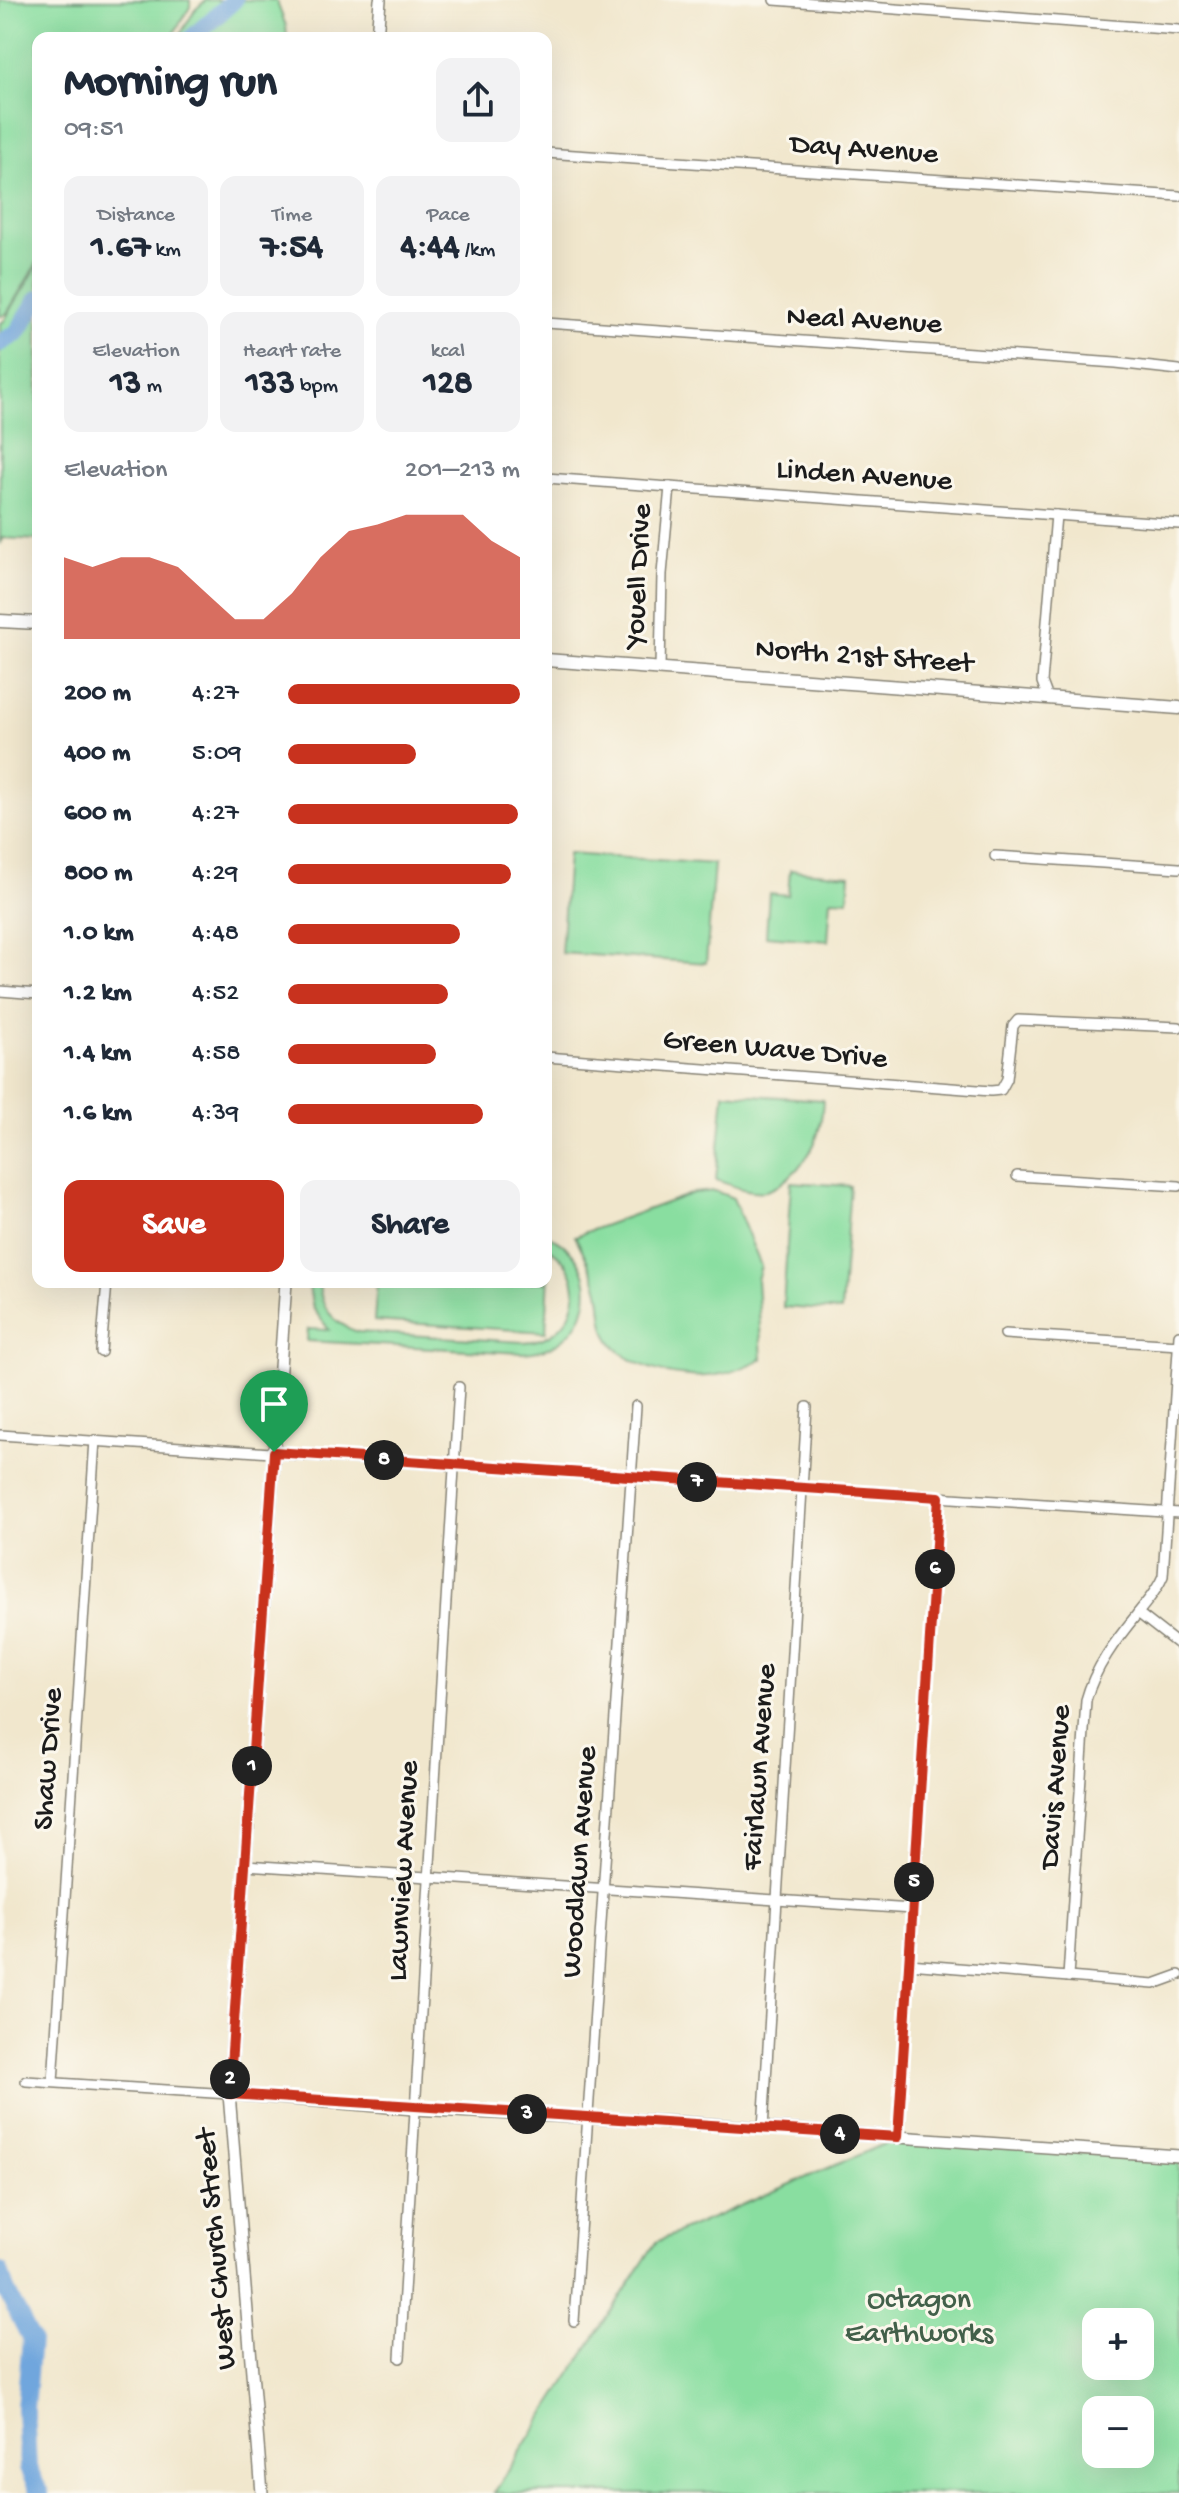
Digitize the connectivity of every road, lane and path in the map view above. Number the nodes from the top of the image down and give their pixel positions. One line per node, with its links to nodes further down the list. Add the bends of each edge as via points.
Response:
1 (380, 0): 4 (street)
2 (774, 0): 3 (street)
3 (1179, 30)
4 (377, 32)
5 (552, 153): 6 (street, Day Avenue)
6 (1179, 196)
7 (552, 323): 8 (street, Neal Avenue)
8 (1179, 370)
9 (552, 478): 10 (street, Linden Avenue)
10 (670, 487): 11 (street, Linden Avenue); 16 (street, Youell Drive)
11 (1056, 515): 12 (street, Linden Avenue); 17 (street, via 1042,682)
12 (1179, 524)
13 (0, 621): 14 (main road)
14 (32, 623)
15 (552, 660): 16 (main road, North 21st Street)
16 (660, 668): 17 (main road, North 21st Street)
17 (1048, 698): 18 (main road, North 21st Street)
18 (1179, 708)
19 (995, 856): 20 (street)
20 (1179, 868)
21 (0, 991): 22 (street)
22 (32, 994)
23 (1179, 1027): 24 (street, Green Wave Drive, via 1018,1020 1007,1079 1001,1090 991,1091)
24 (552, 1057)
25 (1017, 1176): 26 (street)
26 (1179, 1186)
27 (106, 1288): 32 (street)
28 (286, 1288): 38 (street, West Church Street)
29 (1005, 1334): 31 (street)
30 (1179, 1335): 31 (street, Davis Avenue)
31 (1178, 1345): 43 (street, Davis Avenue)
32 (101, 1352)
33 (459, 1387): 39 (street, Lawnview Avenue)
34 (636, 1406): 40 (street, Woodlawn Avenue)
35 (807, 1407): 41 (street, Fairlawn Avenue)
36 (0, 1435): 37 (street)
37 (95, 1440): 38 (street); 55 (street, Shaw Drive)
38 (274, 1452): 39 (street); 46 (street, West Church Street)
39 (454, 1465): 40 (street); 47 (street, Lawnview Avenue)
40 (631, 1477): 41 (street); 48 (street, Woodlawn Avenue)
41 (802, 1488): 42 (street); 49 (street, Fairlawn Avenue)
42 (939, 1497): 43 (street); 50 (street)
43 (1174, 1512): 44 (street, Davis Avenue, via 1163,1576)
44 (1138, 1613): 45 (street); 53 (street, Davis Avenue, via 1091,1680 1086,1700)
45 (1179, 1645)
46 (245, 1865): 47 (street); 56 (street, West Church Street)
47 (429, 1877): 48 (street); 57 (street, Lawnview Avenue)
48 (603, 1888): 49 (street); 58 (street, Woodlawn Avenue)
49 (777, 1900): 50 (street); 59 (street, Fairlawn Avenue)
50 (912, 1909): 51 (street)
51 (909, 1964): 53 (street); 60 (street)
52 (1179, 1975): 53 (street, via 1154,1984)
53 (1068, 1977)
54 (26, 2081): 55 (street)
55 (53, 2082): 56 (street)
56 (229, 2094): 57 (street); 64 (street, West Church Street)
57 (415, 2109): 58 (street); 63 (street, Lawnview Avenue)
58 (588, 2117): 59 (street); 62 (street, Woodlawn Avenue)
59 (763, 2129): 60 (street)
60 (898, 2137): 61 (street)
61 (1179, 2156)
62 (574, 2321)
63 (400, 2358)
64 (262, 2493)

